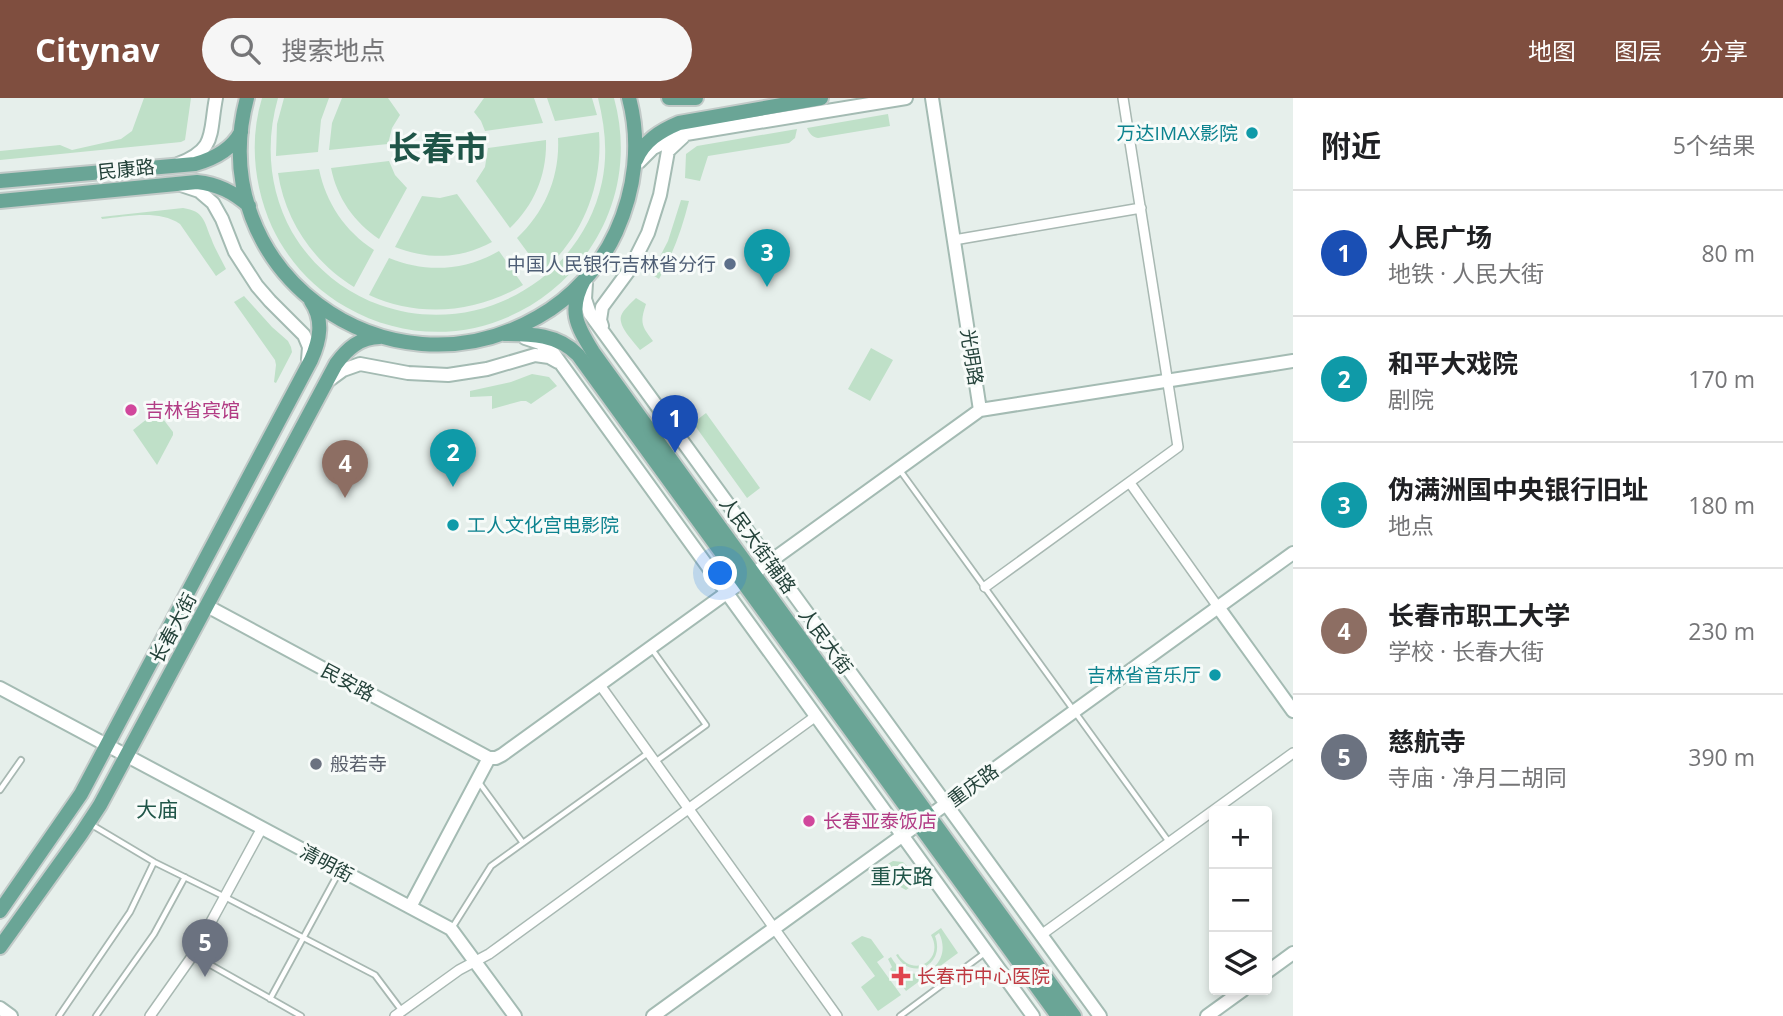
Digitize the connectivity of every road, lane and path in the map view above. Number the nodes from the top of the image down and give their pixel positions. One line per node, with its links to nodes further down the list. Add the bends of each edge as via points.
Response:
1 (216, 98): 12 (street, via 209,142 198,155)
2 (247, 98): 11 (main road)
3 (629, 98): 13 (main road, via 635,130)
4 (669, 98): 5 (main road)
5 (696, 98)
6 (821, 98): 13 (main road, via 679,123 649,141)
7 (906, 98): 10 (street)
8 (932, 98): 19 (street, 光明路)
9 (1123, 98): 18 (street)
10 (696, 131): 13 (street, via 653,148); 24 (street, via 668,151 648,233 630,269 602,307 600,320)
11 (241, 132): 12 (main road, 民康路, via 209,159); 17 (main road)
12 (174, 166): 14 (main road, 民康路)
13 (634, 168): 20 (main road, via 621,222)
14 (0, 181)
15 (178, 183): 16 (main road, 民康路); 17 (main road, 民康路, via 221,188); 27 (street, via 213,203 235,252 257,286 304,335 309,347)
16 (0, 201)
17 (249, 206): 21 (main road, via 271,254)
18 (1140, 208): 19 (street); 28 (street)
19 (954, 240): 30 (street, 光明路)
20 (587, 276): 22 (main road, via 559,304); 24 (street, 人民大街辅路, via 586,306); 35 (main road, 人民大街, via 575,312 584,338)
21 (308, 297): 23 (main road, via 346,323); 27 (main road, 长春大街, via 320,326)
22 (501, 335): 23 (main road, via 446,345); 26 (street, via 540,343); 35 (main road, 人民大街, via 553,339 578,355)
23 (380, 337): 29 (main road, 长春大街, via 364,340 346,352)
24 (609, 339): 34 (street, 人民大街辅路)
25 (1293, 361): 28 (street)
26 (565, 369): 29 (street, via 549,357 535,355 447,375 359,364); 37 (street)
27 (305, 372): 46 (main road, 长春大街)
28 (1168, 380): 30 (street); 32 (street, via 1178,447)
29 (325, 384): 38 (main road, 长春大街)
30 (980, 410): 31 (street, 光明路)
31 (899, 468): 34 (street, 光明路); 36 (lane)
32 (1130, 483): 36 (street); 39 (street)
33 (1293, 553): 39 (street, 重庆路)
34 (769, 561): 35 (street, 光明路); 55 (street, 人民大街辅路)
35 (748, 577): 37 (street); 57 (main road, 人民大街)
36 (985, 587): 43 (lane)
37 (726, 592): 40 (street); 45 (street)
38 (207, 606): 49 (main road, 长春大街); 50 (street, 民安路)
39 (1218, 607): 43 (street, 重庆路); 44 (street)
40 (650, 648): 41 (street); 52 (lane, via 706,725)
41 (600, 685): 47 (street); 50 (street, via 502,755)
42 (0, 688): 46 (street, 清明街)
43 (1074, 711): 55 (street, 重庆路); 61 (lane)
44 (1293, 711)
45 (816, 716): 56 (street); 60 (street)
46 (107, 746): 49 (street, 清明街); 68 (main road, 长春大街, via 63,821)
47 (648, 753): 52 (street); 62 (lane)
48 (1293, 753): 61 (street)
49 (127, 757): 58 (main road, 长春大街); 59 (street, 清明街)
50 (489, 758): 53 (street)
51 (21, 760): 54 (lane)
52 (655, 762): 56 (street)
53 (478, 780): 62 (lane); 67 (street)
54 (0, 790)
55 (946, 804): 57 (street, 重庆路); 71 (street, 人民大街辅路)
56 (688, 809): 69 (street); 77 (street)
57 (924, 820): 60 (street, 重庆路); 93 (main road, 人民大街); 94 (main road, 人民大街)
58 (88, 823): 63 (lane); 73 (main road, 长春大街)
59 (262, 828): 64 (street, 清明街); 66 (street)
60 (902, 836): 69 (street, 重庆路); 74 (street)
61 (1169, 842): 71 (street)
62 (523, 843): 70 (lane, via 491,866)
63 (154, 862): 65 (lane); 84 (lane, via 130,912)
64 (340, 870): 67 (street, 清明街); 72 (lane)
65 (185, 877): 66 (lane); 85 (lane, via 154,934)
66 (225, 897): 72 (lane); 76 (street)
67 (410, 906): 70 (street, 清明街)
68 (0, 911)
69 (774, 928): 89 (street, 重庆路); 90 (street)
70 (451, 929): 77 (street, 清明街)
71 (1041, 935): 95 (street, 人民大街辅路)
72 (303, 937): 80 (lane); 82 (lane, via 375,975)
73 (0, 947)
74 (986, 952): 91 (lane); 92 (street)
75 (1293, 953): 78 (street)
76 (193, 955): 80 (lane); 86 (street)
77 (475, 961): 82 (street); 88 (street, 清明街)
78 (1272, 968)
79 (1236, 995): 96 (street)
80 (270, 999): 87 (lane)
81 (0, 1008): 83 (street)
82 (398, 1013)
83 (11, 1016)
84 (59, 1016)
85 (96, 1016)
86 (151, 1016)
87 (301, 1016)
88 (514, 1016)
89 (653, 1016)
90 (837, 1016)
91 (900, 1016)
92 (1033, 1016)
93 (1058, 1016)
94 (1074, 1016)
95 (1100, 1016)
96 (1207, 1016)

